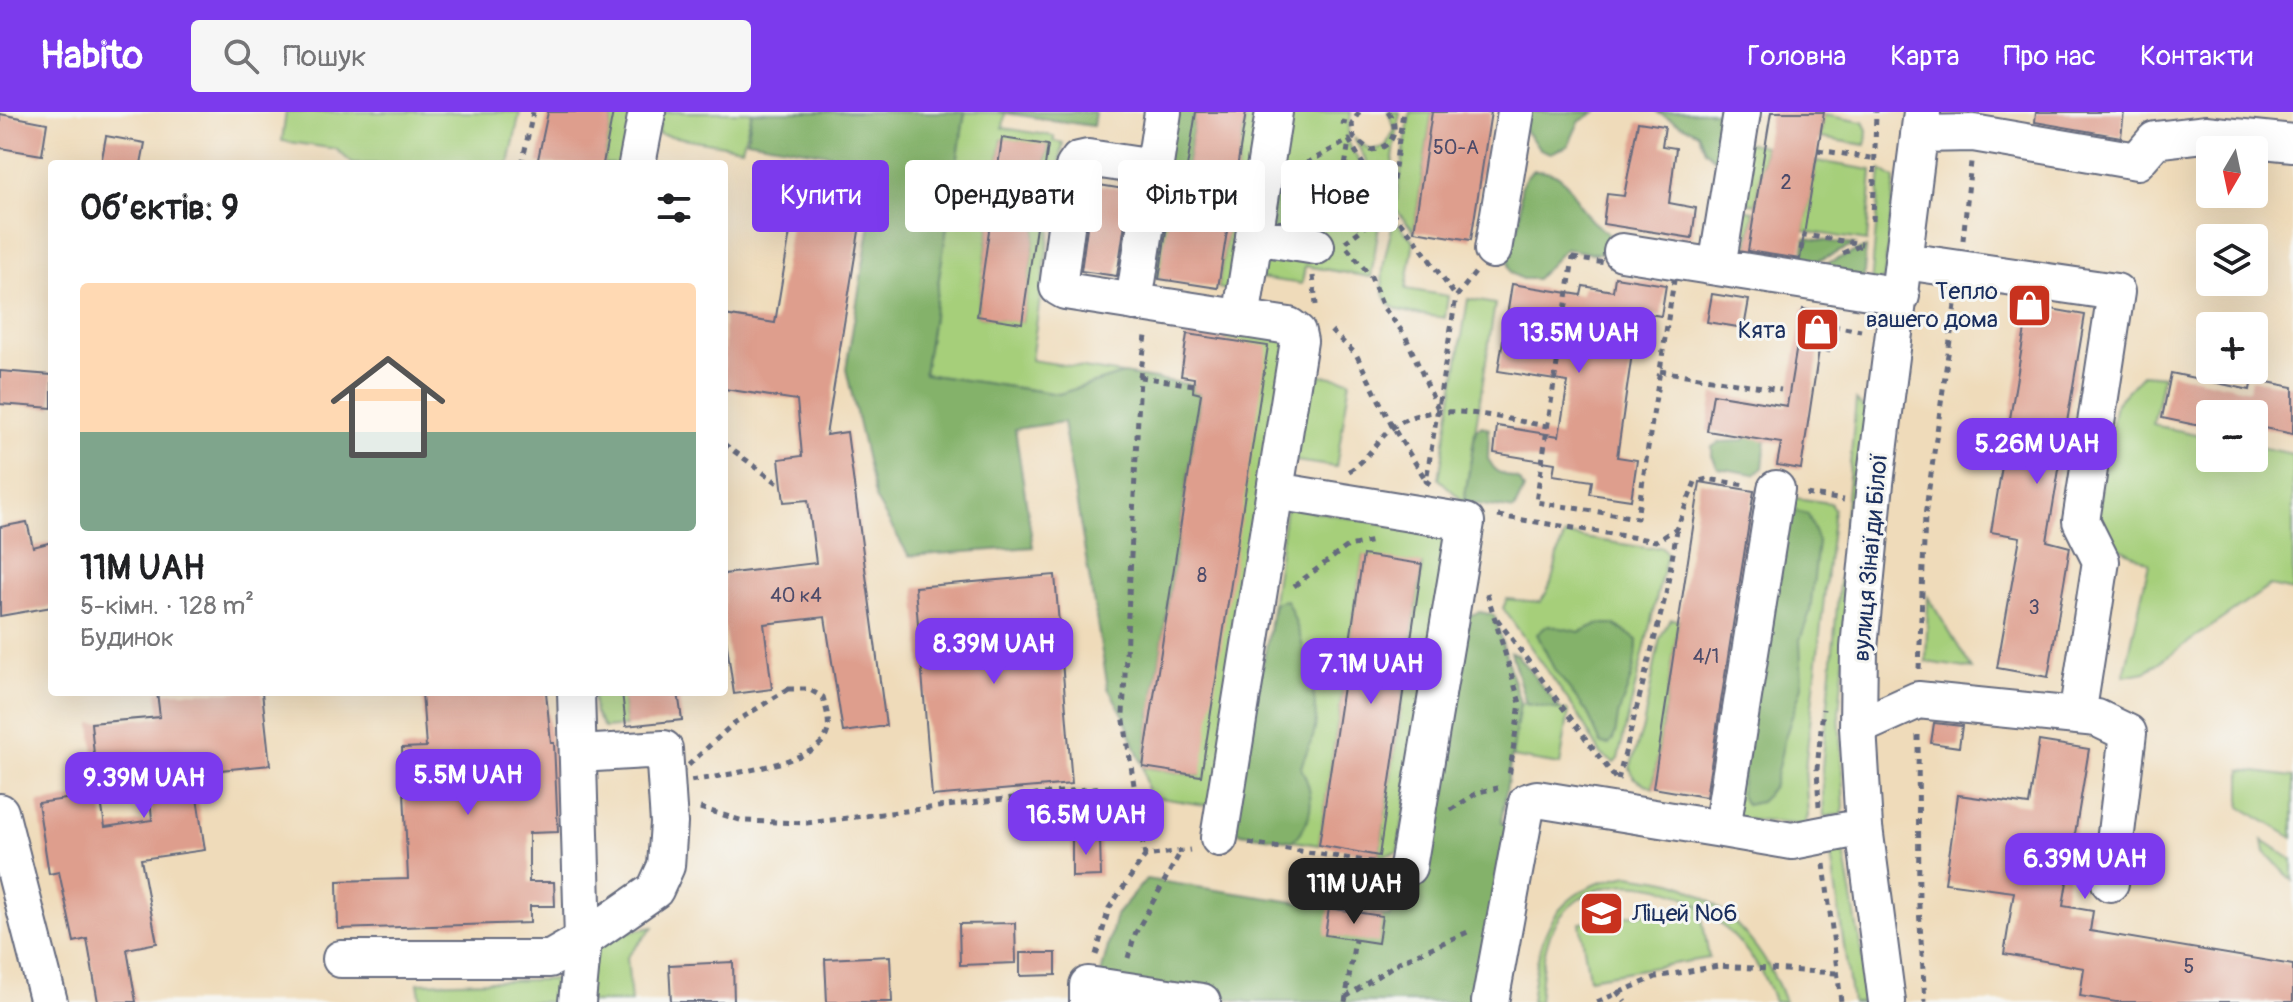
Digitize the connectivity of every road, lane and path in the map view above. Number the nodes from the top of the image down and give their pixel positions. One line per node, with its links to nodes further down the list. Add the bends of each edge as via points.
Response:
1 (533, 112): 19 (path)
2 (647, 112): 20 (street)
3 (1163, 112): 21 (street)
4 (1356, 112): 13 (path)
5 (1388, 112): 13 (path, via 1394,136 1378,150 1358,144)
6 (1403, 112): 26 (path)
7 (1516, 112): 38 (street)
8 (1742, 112): 41 (street)
9 (1875, 112): 18 (path)
10 (1273, 116): 22 (path); 28 (street)
11 (1341, 122): 13 (path)
12 (1920, 123): 14 (street); 40 (street, вулиця Зінаїди Білої)
13 (1352, 124): 15 (path)
14 (1973, 133): 16 (street, via 2137,161 2155,140 2205,134); 42 (path)
15 (1349, 140): 23 (path); 24 (path); 25 (path)
16 (2293, 143)
17 (1818, 150): 18 (path)
18 (1877, 159): 30 (path)
19 (523, 160)
20 (638, 160)
21 (1155, 160)
22 (1291, 160)
23 (1312, 160)
24 (1346, 160)
25 (1361, 160)
26 (1396, 160)
27 (1118, 163): 45 (street, via 1088,158 1074,167 1058,287)
28 (1265, 168)
29 (1398, 219): 44 (path)
30 (1872, 231)
31 (1149, 232): 45 (street)
32 (1255, 232): 37 (street)
33 (1327, 232): 35 (path)
34 (1339, 232): 35 (path)
35 (1329, 235): 37 (street); 54 (path, via 1371,277 1383,307 1405,335)
36 (1804, 235): 43 (path, via 1871,245)
37 (1254, 236): 46 (street)
38 (1493, 250): 44 (path)
39 (1622, 252): 41 (street)
40 (1905, 261): 42 (street); 43 (street, вулиця Зінаїди Білої)
41 (1717, 267): 43 (street)
42 (1960, 269): 71 (path, via 1925,516); 72 (street, via 2116,292 2081,521 2101,561)
43 (1884, 294): 73 (street, вулиця Зінаїди Білої)
44 (1456, 297): 54 (path)
45 (1143, 303): 46 (street); 51 (path)
46 (1241, 319): 47 (street)
47 (1289, 326): 55 (path, via 1327,328 1356,354); 62 (street, via 1299,341)
48 (1833, 326): 49 (path)
49 (1861, 331)
50 (1660, 371): 53 (path); 56 (path, via 1637,518 1536,502); 56 (path, via 1675,274 1573,258)
51 (1140, 377): 52 (path); 85 (path, via 1123,714)
52 (1194, 385)
53 (1781, 390)
54 (1438, 410): 55 (path); 56 (path); 59 (path)
55 (1392, 426): 58 (path, via 1366,461); 59 (path)
56 (1548, 426)
57 (728, 447): 60 (path)
58 (1343, 475)
59 (1426, 481): 64 (path)
60 (782, 486)
61 (1776, 489): 63 (path); 65 (path, via 1707,479 1695,482); 82 (street)
62 (1275, 491): 64 (street); 68 (street)
63 (1845, 501)
64 (1473, 520): 65 (path, via 1656,541); 86 (street)
65 (1677, 528): 75 (path, via 1666,594)
66 (1382, 540): 68 (path, via 1348,546)
67 (1486, 589): 69 (path)
68 (1255, 614): 83 (street)
69 (1494, 615): 75 (path); 76 (path, via 1520,703)
70 (576, 696): 74 (street)
71 (1918, 700): 72 (street); 73 (street); 104 (path)
72 (2077, 716): 87 (street, via 2097,718 2128,733)
73 (1858, 727): 81 (street, вулиця Зінаїди Білої)
74 (578, 754): 78 (street, via 664,749); 89 (street)
75 (1618, 781): 80 (path)
76 (1507, 786)
77 (1102, 787): 78 (path, via 807,823 743,821)
78 (679, 794): 78 (path, via 820,744 830,725 823,697 808,689 788,689 764,701); 89 (street, via 666,866 655,890)
79 (0, 812): 97 (street)
80 (1666, 820): 82 (street); 88 (street, via 1537,799 1527,802)
81 (1864, 827): 82 (street, via 1792,841); 103 (street, вулиця Зінаїди Білої)
82 (1722, 829)
83 (1219, 838): 84 (path); 86 (path)
84 (1181, 852): 85 (path); 94 (path, via 1135,934 1127,964)
85 (1145, 856): 95 (path, via 1109,908)
86 (1408, 867)
87 (2110, 883)
88 (1507, 899): 96 (path, via 1467,933 1399,962); 100 (street)
89 (583, 940): 91 (street, via 550,959); 98 (street)
90 (1355, 940): 96 (path)
91 (341, 959)
92 (1836, 973): 93 (path, via 1718,966 1656,977)
93 (1617, 991): 101 (path); 102 (path)
94 (1143, 993): 95 (street); 99 (street)
95 (1088, 994)
96 (1345, 1000)
97 (49, 1002)
98 (577, 1002)
99 (1202, 1002)
100 (1490, 1002)
101 (1597, 1002)
102 (1625, 1002)
103 (1887, 1002)
104 (1925, 1002)

